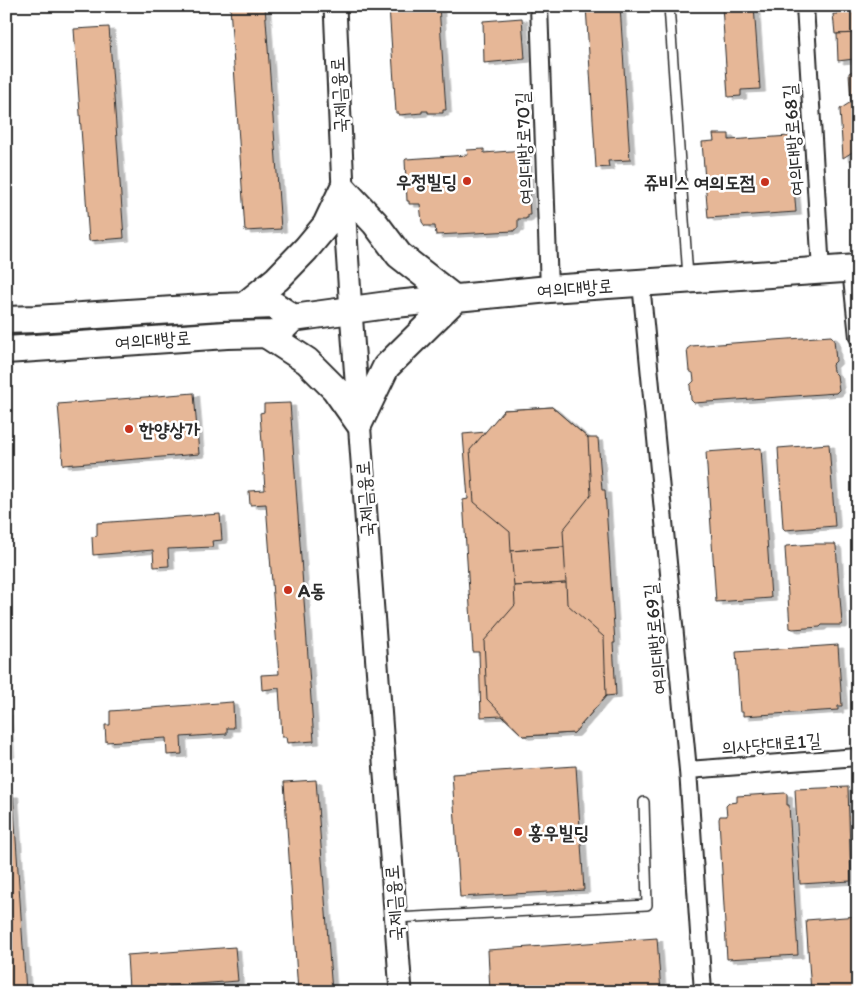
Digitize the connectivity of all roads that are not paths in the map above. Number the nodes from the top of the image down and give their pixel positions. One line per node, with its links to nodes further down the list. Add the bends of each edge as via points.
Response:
1 (334, 6): 5 (street, 국제금융로)
2 (539, 6): 10 (street, 여의대방로70길)
3 (669, 6): 8 (lane)
4 (805, 6): 7 (street, 여의대방로68길)
5 (343, 189): 11 (main road, via 399,255); 12 (main road, via 326,225 306,249); 13 (street, 국제금융로)
6 (854, 268): 7 (main road, 여의대방로); 17 (street)
7 (821, 271): 8 (main road, 여의대방로)
8 (688, 280): 9 (main road, 여의대방로)
9 (641, 283): 10 (main road, 여의대방로); 21 (street, 여의대방로69길)
10 (549, 289): 11 (main road, 여의대방로)
11 (455, 299): 13 (main road, 여의대방로); 19 (main road, via 386,367)
12 (244, 306): 14 (main road, 여의대방로, via 274,305); 15 (main road, 여의대방로)
13 (351, 311): 14 (main road, 여의대방로); 19 (street, 국제금융로)
14 (293, 318): 16 (main road, 여의대방로, via 277,334)
15 (6, 320)
16 (267, 335): 18 (main road, 여의대방로); 19 (main road, via 308,361)
17 (858, 336)
18 (6, 350)
19 (359, 423): 23 (street, 국제금융로)
20 (858, 757): 21 (street, 의사당대로1길)
21 (688, 770): 25 (street, 여의대방로69길)
22 (644, 802): 23 (lane, via 648,905)
23 (395, 918): 24 (street, 국제금융로)
24 (401, 992)
25 (703, 992)

